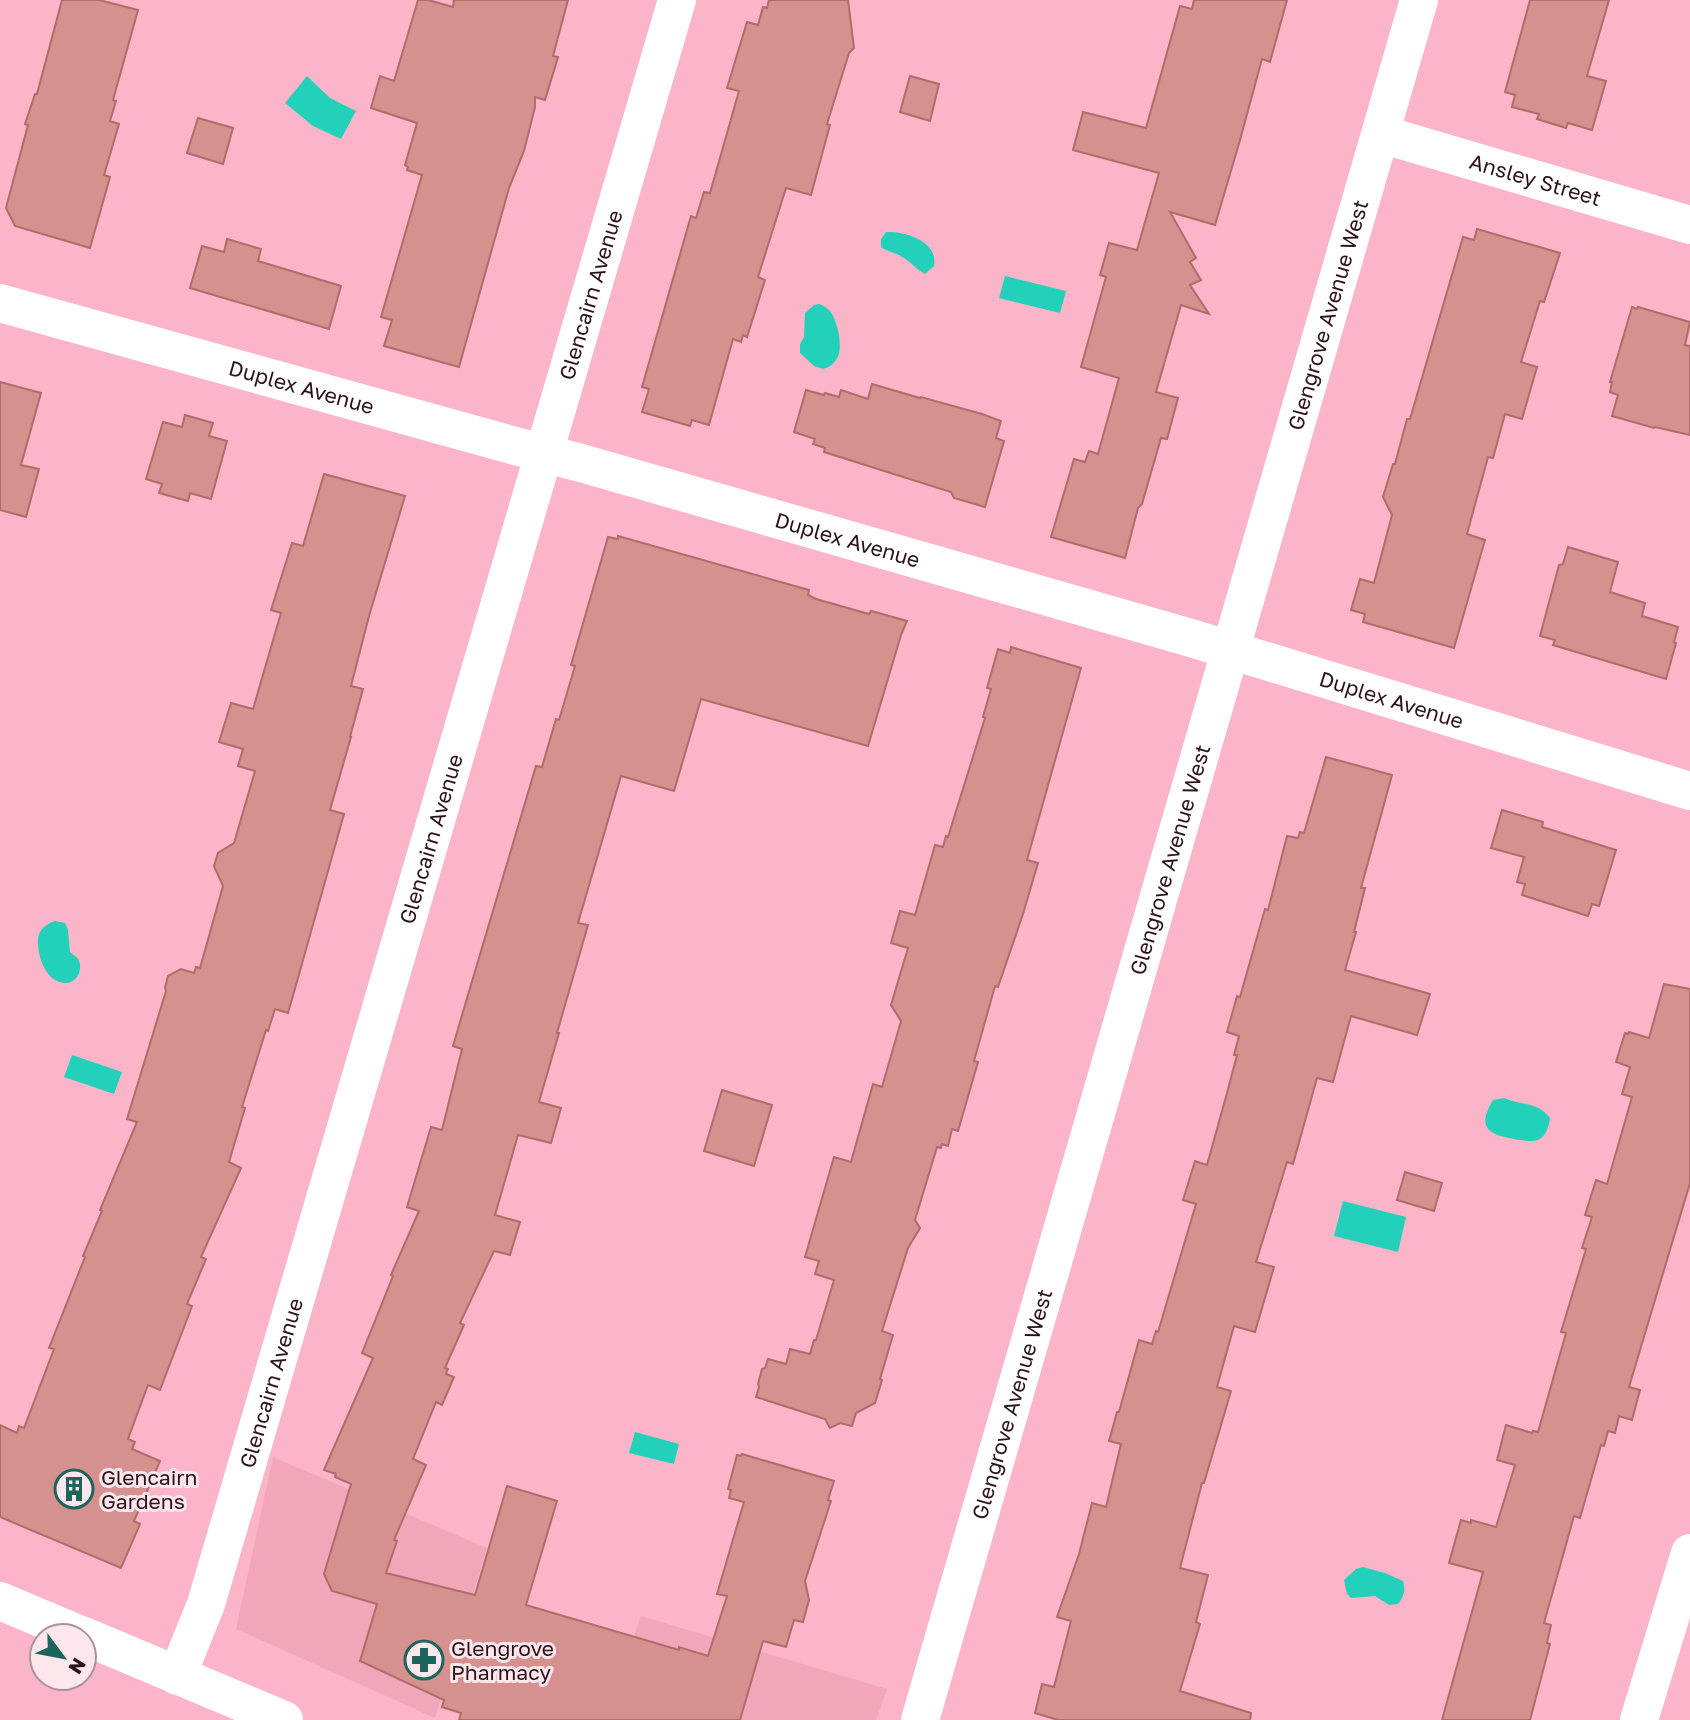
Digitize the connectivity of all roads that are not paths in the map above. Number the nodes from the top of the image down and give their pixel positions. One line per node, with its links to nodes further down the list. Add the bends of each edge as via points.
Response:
1 (677, 0): 6 (street, Glencairn Avenue)
2 (1419, 0): 3 (street, Glengrove Avenue West)
3 (1381, 134): 4 (street, Ansley Street); 7 (street, Glengrove Avenue West)
4 (1690, 225)
5 (0, 303): 6 (street, Duplex Avenue)
6 (544, 453): 7 (street, Duplex Avenue); 13 (street, Glencairn Avenue, via 202,1615)
7 (1231, 650): 8 (street, Duplex Avenue); 15 (street, Glengrove Avenue West)
8 (1690, 790)
9 (1690, 1553): 16 (street)
10 (0, 1601): 11 (street)
11 (50, 1622)
12 (98, 1642): 13 (street)
13 (177, 1676): 14 (street)
14 (284, 1720)
15 (920, 1720)
16 (1639, 1720)

